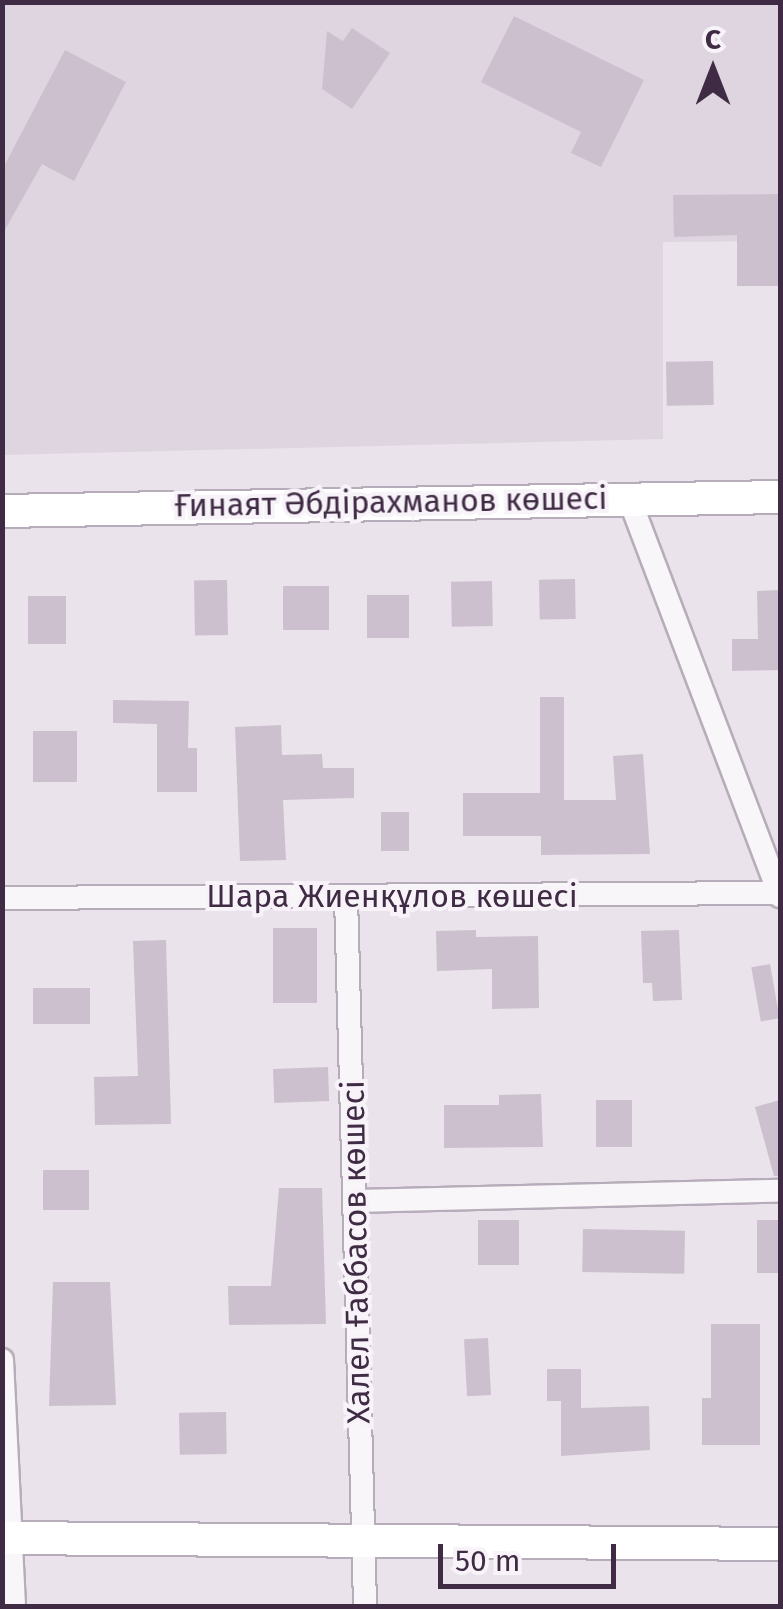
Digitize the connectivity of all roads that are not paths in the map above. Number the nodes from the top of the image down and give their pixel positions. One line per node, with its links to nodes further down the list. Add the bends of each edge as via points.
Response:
1 (629, 498): 2 (street, Ғинаят Әбдірахманов көшесі); 3 (street, Ғинаят Әбдірахманов көшесі); 4 (street)
2 (780, 498)
3 (2, 510)
4 (780, 894): 5 (street, Шара Жиенқұлов көшесі)
5 (346, 897): 6 (street, Шара Жиенқұлов көшесі); 8 (street, Халел Ғаббасов көшесі)
6 (2, 898)
7 (780, 1190): 8 (street)
8 (356, 1200): 11 (street, Халел Ғаббасов көшесі)
9 (2, 1360): 10 (street)
10 (6, 1538): 11 (street); 13 (street)
11 (363, 1541): 12 (street); 14 (street, Халел Ғаббасов көшесі)
12 (780, 1544)
13 (14, 1606)
14 (365, 1606)

